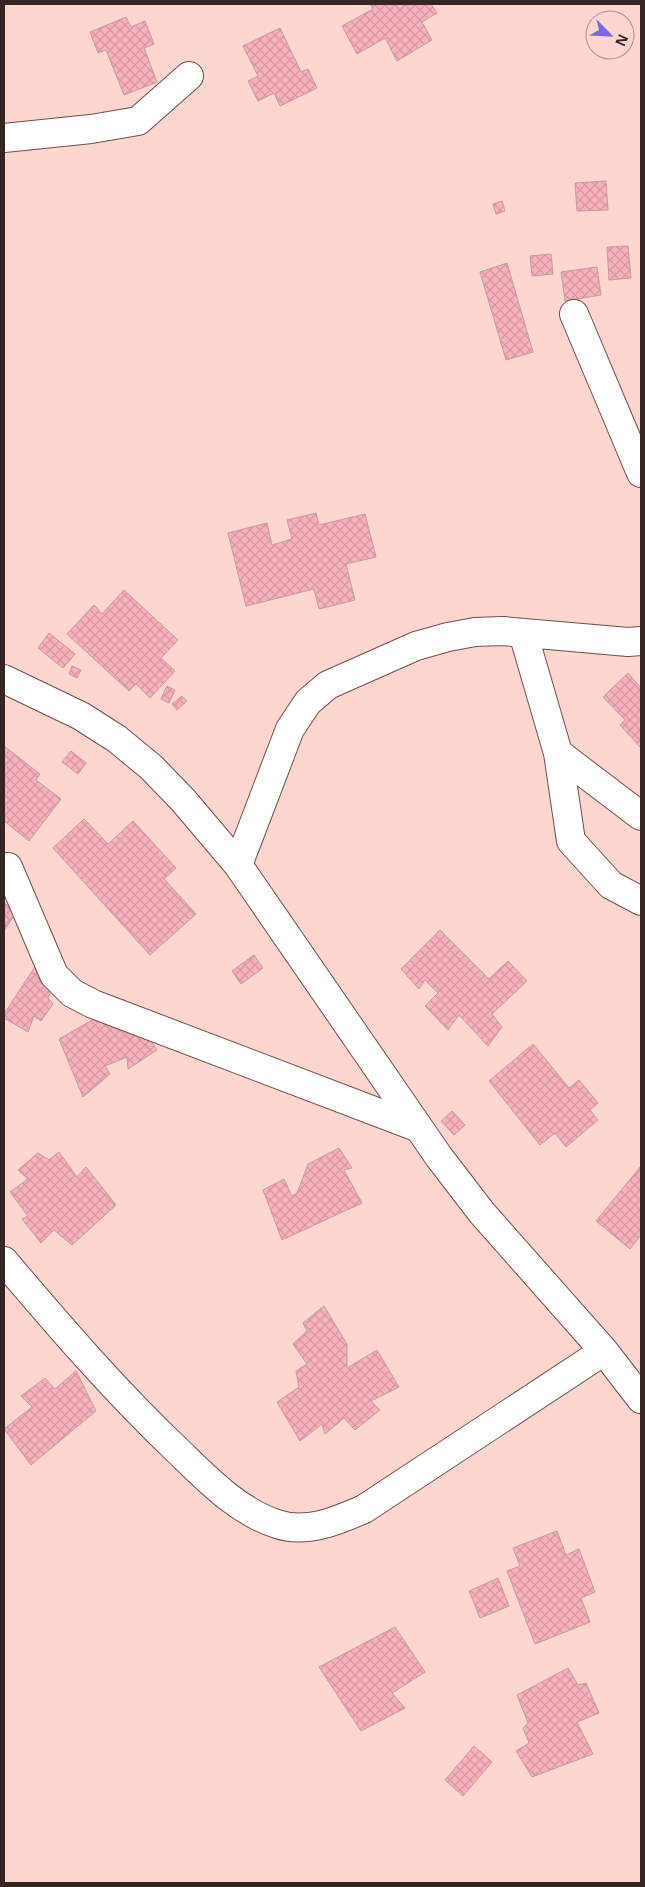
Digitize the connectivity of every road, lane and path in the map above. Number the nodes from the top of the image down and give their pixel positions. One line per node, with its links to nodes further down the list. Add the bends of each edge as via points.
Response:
1 (188, 76): 2 (street, via 138,121)
2 (4, 138)
3 (574, 314): 4 (street)
4 (641, 473)
5 (523, 633): 6 (street); 8 (street); 10 (street, via 475,632 448,637 416,646 328,685 308,702 290,729)
6 (641, 641)
7 (4, 679): 10 (street, via 80,716 117,739 151,767 183,800)
8 (558, 753): 9 (street); 12 (street, via 571,841 611,885)
9 (641, 816)
10 (238, 865): 13 (street)
11 (8, 867): 13 (street, via 54,975 72,993)
12 (641, 900)
13 (419, 1128): 15 (street, via 482,1213)
14 (4, 1260): 15 (street, via 73,1343 215,1487 246,1510 278,1525 306,1528 336,1522 364,1510)
15 (604, 1351): 16 (street)
16 (641, 1399)

